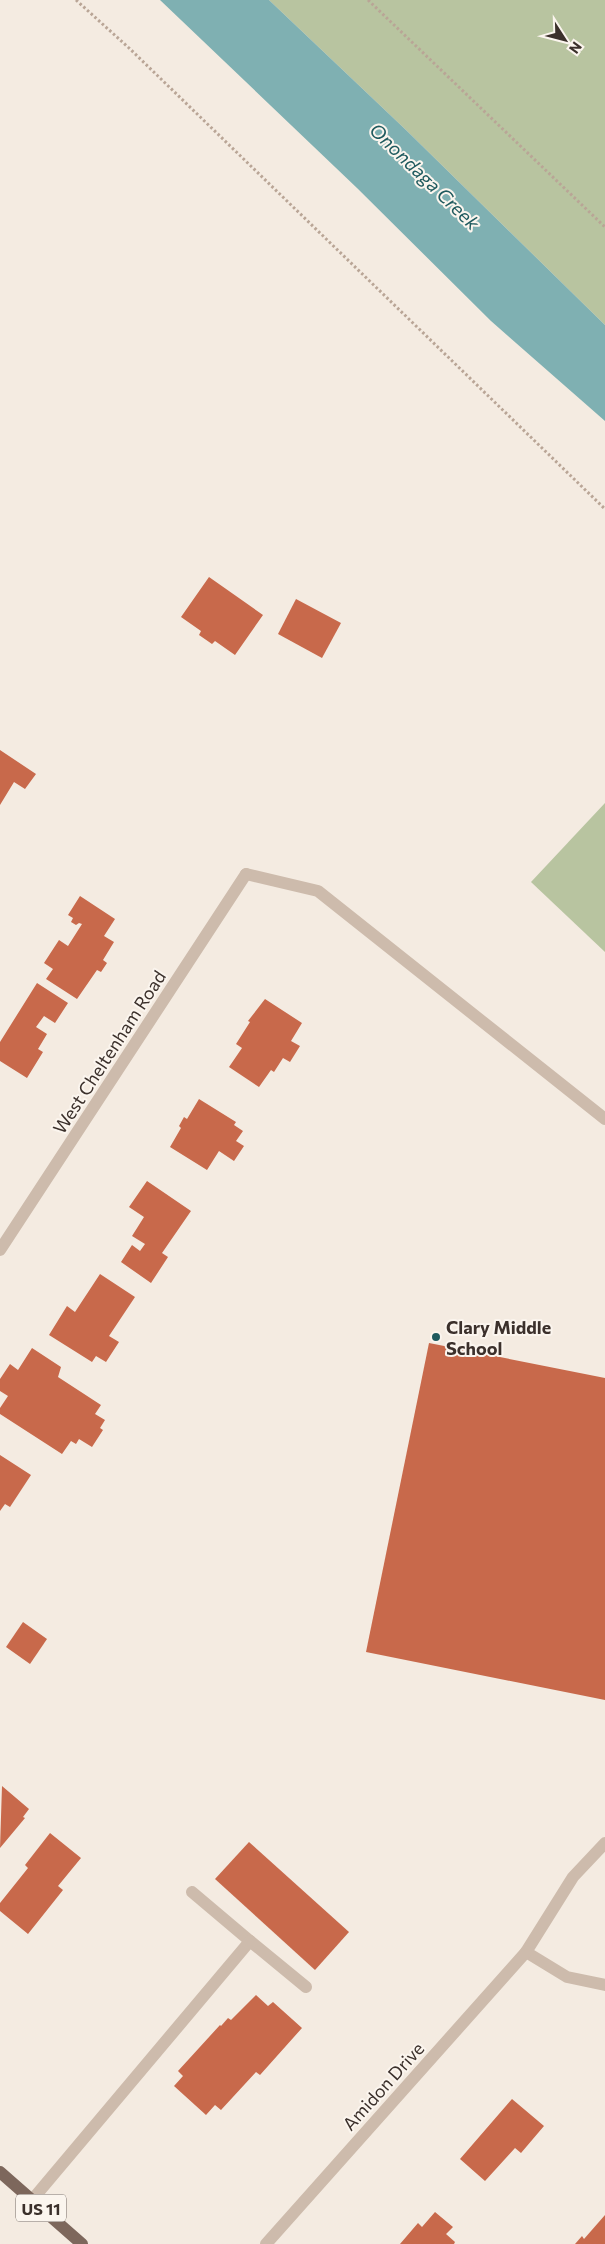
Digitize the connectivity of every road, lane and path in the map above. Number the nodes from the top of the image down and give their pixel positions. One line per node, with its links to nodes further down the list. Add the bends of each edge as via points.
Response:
1 (76, 0): 4 (path)
2 (368, 0): 3 (path)
3 (605, 227)
4 (605, 509)
5 (605, 1118): 6 (street, West Cheltenham Road, via 318,891 246,874)
6 (0, 1250)
7 (605, 1843): 10 (street, Amidon Drive, via 573,1877)
8 (192, 1892): 9 (street)
9 (250, 1942): 12 (street); 14 (street)
10 (526, 1952): 11 (street, via 568,1977); 16 (street, Amidon Drive)
11 (605, 1985)
12 (306, 1987)
13 (0, 2172): 14 (main road, US 11)
14 (32, 2200): 15 (main road, US 11)
15 (82, 2244)
16 (266, 2244)

